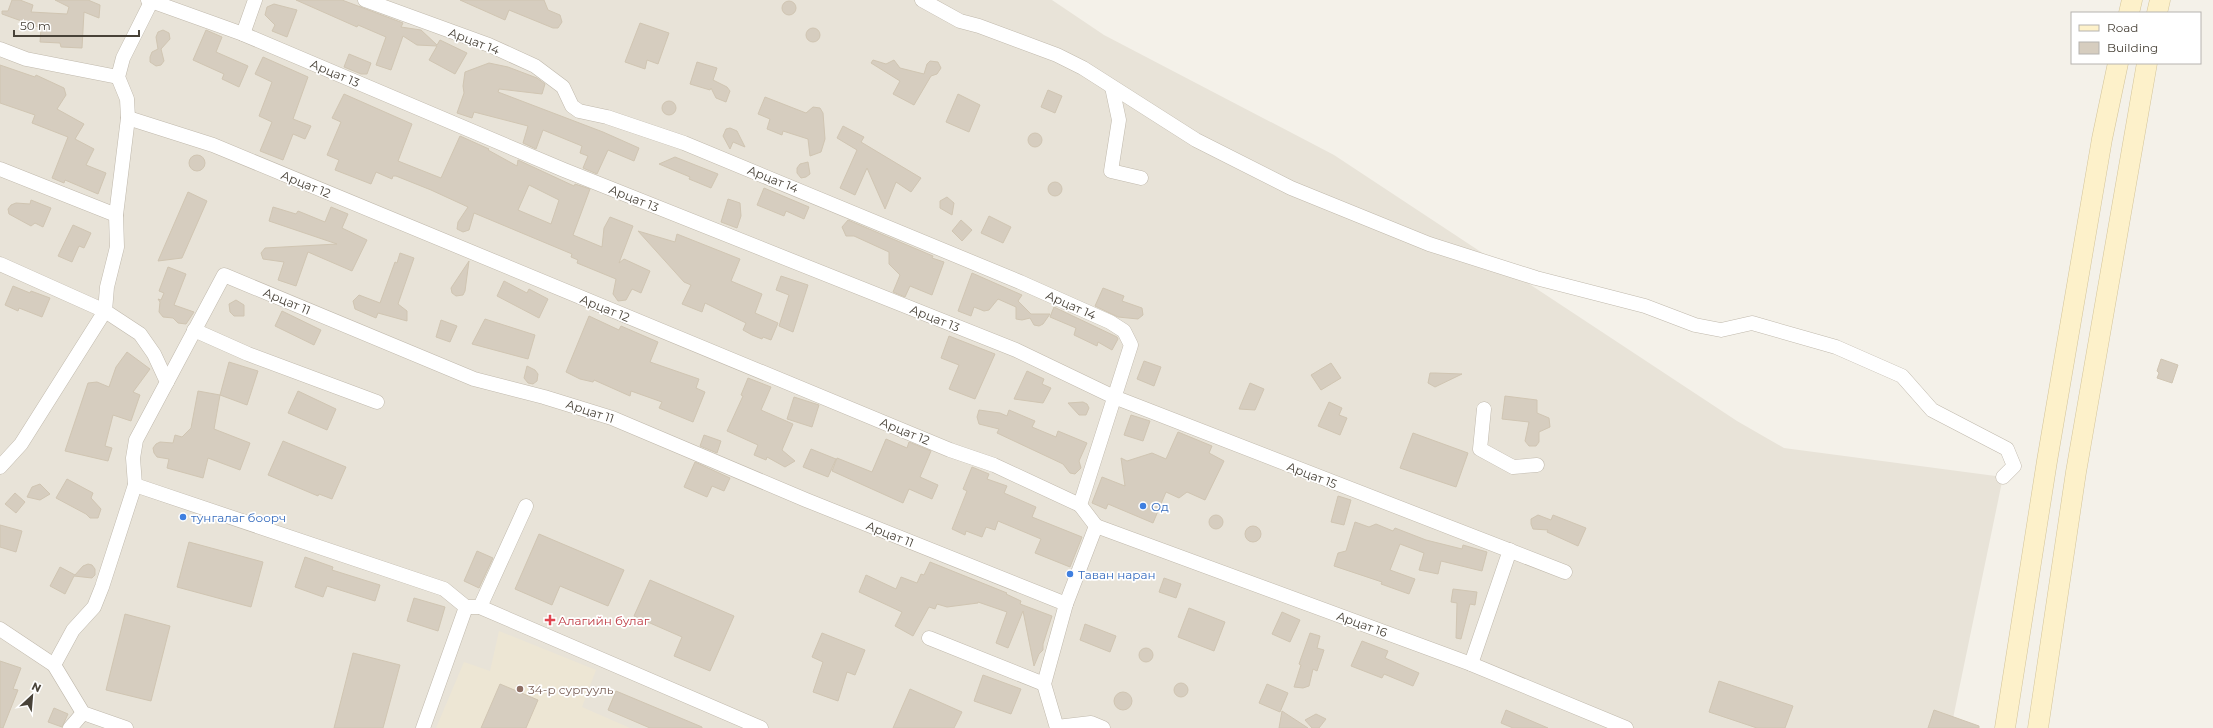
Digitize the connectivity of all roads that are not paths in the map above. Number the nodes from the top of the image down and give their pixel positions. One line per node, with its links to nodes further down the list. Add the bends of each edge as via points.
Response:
1 (255, 0): 9 (street)
2 (365, 0): 23 (street, Арцат 14, via 489,45 535,66 563,87 572,106 579,111 607,117 691,146 1020,282 1110,322 1124,331 1131,345)
3 (922, 0): 14 (street, via 960,21 1057,56 1083,68)
4 (2132, 0): 7 (main road)
5 (2160, 0): 8 (main road)
6 (151, 1): 9 (street, Арцат 13); 13 (street, via 123,58)
7 (2129, 12)
8 (2157, 12)
9 (243, 34): 23 (street, Арцат 13, via 564,170 1016,350)
10 (0, 49): 13 (street, via 26,59)
11 (2118, 64): 50 (main road, via 2100,146)
12 (2147, 64): 51 (main road, via 2076,472)
13 (118, 77): 15 (street, via 126,99)
14 (1112, 87): 17 (street, via 1119,120 1111,171); 28 (street, via 1196,140 1291,188 1429,244 1536,278 1645,306 1695,325 1721,330 1752,323 1836,347 1902,376 1932,410 2007,449 2018,467)
15 (128, 118): 18 (street); 30 (street, Арцат 12, via 227,151 950,450 994,465)
16 (0, 169): 18 (street)
17 (1141, 178)
18 (116, 215): 20 (street, via 117,247 107,287)
19 (0, 264): 20 (street)
20 (105, 311): 22 (street, via 140,334 154,354); 27 (street, via 21,444)
21 (194, 330): 22 (street, Арцат 11); 24 (street, via 248,354); 35 (street, Арцат 11, via 224,275 474,379 612,418 806,500)
22 (167, 382): 29 (street, Арцат 11, via 136,440 133,458)
23 (1114, 397): 30 (street, Арцат 14); 33 (street, Арцат 15)
24 (377, 402)
25 (1484, 409): 26 (street, via 1480,449 1513,467)
26 (1537, 465)
27 (0, 466)
28 (2003, 477)
29 (135, 485): 36 (street, via 444,589); 40 (street, via 94,607 73,630)
30 (1080, 505): 32 (street)
31 (526, 506): 36 (street)
32 (1096, 526): 35 (street); 39 (street, Арцат 16)
33 (1510, 550): 34 (street, Арцат 15); 39 (street)
34 (1565, 572)
35 (1066, 604): 41 (street)
36 (473, 607): 46 (street); 47 (street)
37 (0, 629): 40 (street)
38 (929, 638): 41 (street)
39 (1471, 664): 49 (street, Арцат 16)
40 (54, 665): 42 (street)
41 (1044, 684): 43 (street)
42 (83, 713): 44 (street); 45 (street)
43 (1057, 727): 48 (street, via 1091,723)
44 (70, 728)
45 (126, 728)
46 (423, 728)
47 (761, 728)
48 (1103, 728)
49 (1626, 728)
50 (2005, 728)
51 (2038, 728)

